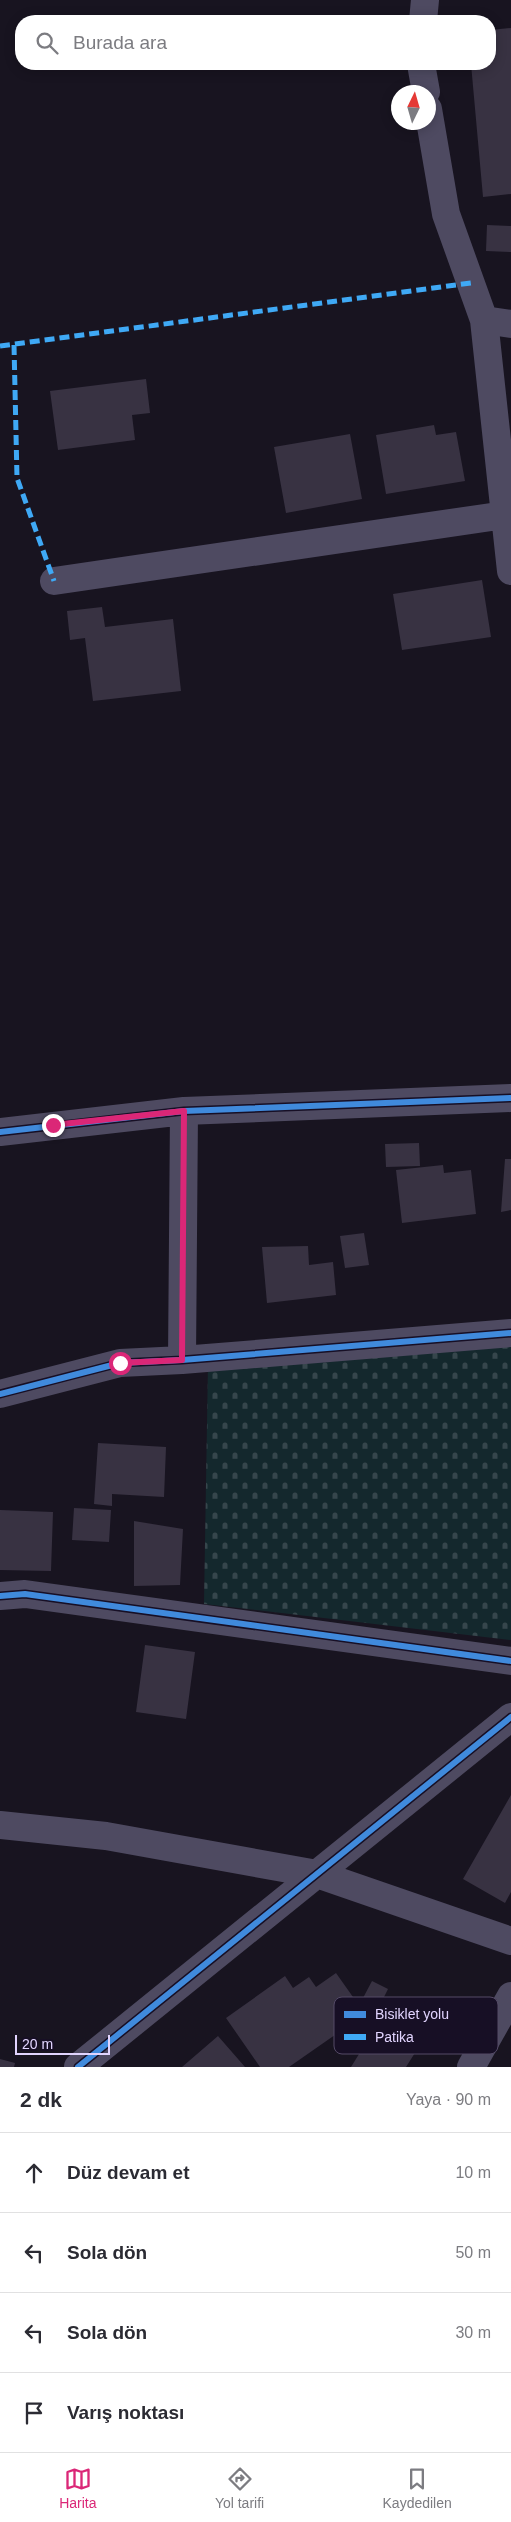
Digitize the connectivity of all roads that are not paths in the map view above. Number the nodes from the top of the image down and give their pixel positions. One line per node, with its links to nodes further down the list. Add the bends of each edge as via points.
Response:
1 (425, 0): 2 (street)
2 (424, 15)
3 (422, 70): 4 (street)
4 (425, 85)
5 (432, 130): 6 (street, via 446,214)
6 (484, 320): 7 (street); 8 (street)
7 (511, 324)
8 (505, 515): 9 (street); 10 (street)
9 (511, 571)
10 (54, 581)
11 (511, 1098): 12 (street)
12 (184, 1111): 13 (street); 15 (street)
13 (0, 1132)
14 (511, 1333): 15 (street)
15 (182, 1360): 16 (street, via 120,1363)
16 (0, 1394)
17 (0, 1596): 18 (street, via 25,1594)
18 (511, 1661)
19 (511, 1717): 21 (street)
20 (0, 1825): 21 (street, via 106,1836)
21 (317, 1874): 22 (street); 26 (street)
22 (511, 1941)
23 (511, 1996): 24 (street)
24 (498, 2020)
25 (479, 2054): 27 (street)
26 (78, 2067)
27 (472, 2067)

